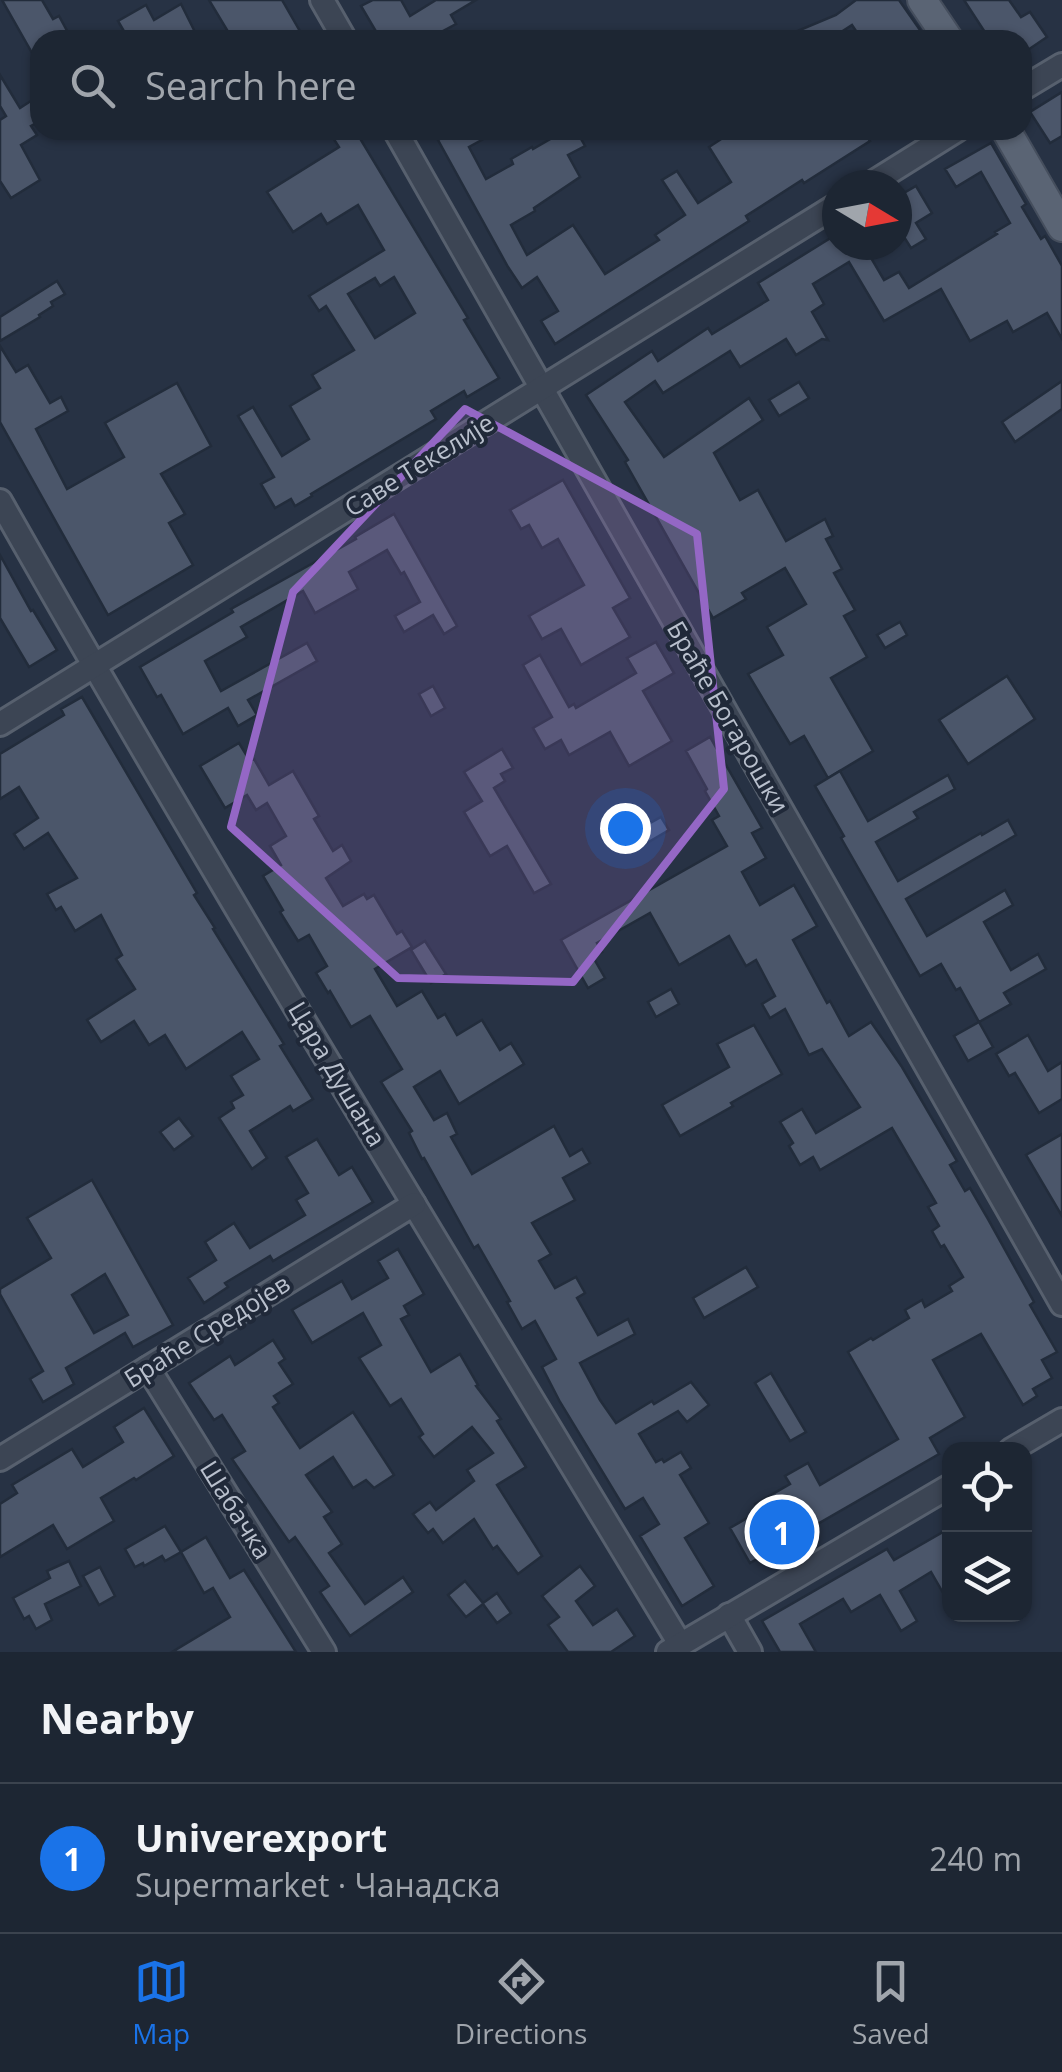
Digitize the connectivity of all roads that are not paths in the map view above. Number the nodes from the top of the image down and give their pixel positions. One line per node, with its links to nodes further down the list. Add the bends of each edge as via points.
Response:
1 (322, 0): 3 (street)
2 (922, 0): 4 (main road)
3 (339, 30)
4 (942, 30)
5 (1062, 65): 6 (street)
6 (1032, 83)
7 (401, 140): 13 (street, Браће Богарошки)
8 (941, 140): 10 (street)
9 (1012, 140): 12 (main road)
10 (893, 170)
11 (822, 214): 13 (street, Саве Текелије)
12 (1062, 227)
13 (541, 389): 15 (street, Саве Текелије); 18 (street, Браће Богарошки)
14 (0, 501): 15 (street, Цара Душана)
15 (94, 666): 16 (street, Саве Текелије); 17 (street, Цара Душана)
16 (0, 724)
17 (414, 1204): 19 (street, Браће Средојев); 25 (street, Цара Душана)
18 (1062, 1304)
19 (148, 1368): 22 (street, Браће Средојев); 26 (street, Шабачка)
20 (1062, 1420): 21 (street)
21 (1025, 1442)
22 (0, 1459)
23 (942, 1491): 24 (street)
24 (729, 1616): 25 (street); 27 (street)
25 (674, 1648)
26 (324, 1652)
27 (750, 1652)

